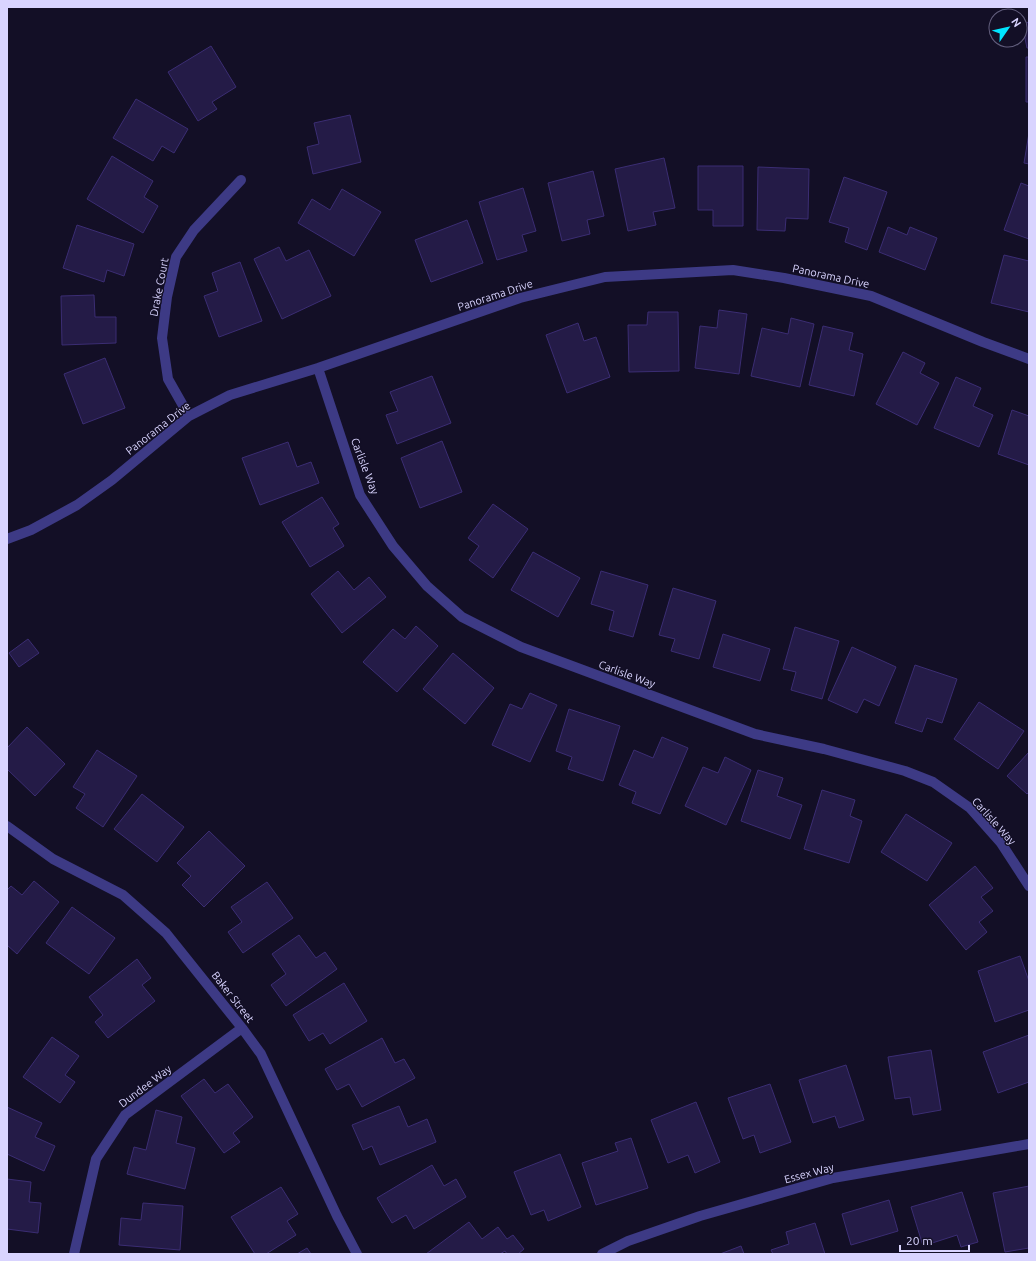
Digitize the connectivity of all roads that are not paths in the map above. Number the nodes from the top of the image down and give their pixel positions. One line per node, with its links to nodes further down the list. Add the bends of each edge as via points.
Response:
1 (241, 180): 4 (street, Drake Court, via 194,230 176,257 167,297 162,338 168,379)
2 (1029, 359): 3 (street, Panorama Drive, via 871,296 733,270 605,277 520,298)
3 (318, 368): 4 (street, Panorama Drive, via 230,395); 7 (street, Carlisle Way, via 360,495 394,546 427,586 462,617 521,647 755,734 824,749 905,771 933,782 970,808 1001,843)
4 (189, 416): 5 (street, Panorama Drive, via 112,480 77,505 31,530)
5 (7, 539)
6 (7, 826): 8 (street, Baker Street, via 53,859 123,895 166,933)
7 (1029, 886)
8 (242, 1028): 10 (street, Dundee Way, via 125,1115 96,1159); 11 (street, Baker Street, via 261,1054)
9 (1029, 1144): 12 (street, Essex Way, via 833,1178 700,1216 628,1241)
10 (74, 1254)
11 (357, 1254)
12 (602, 1254)

